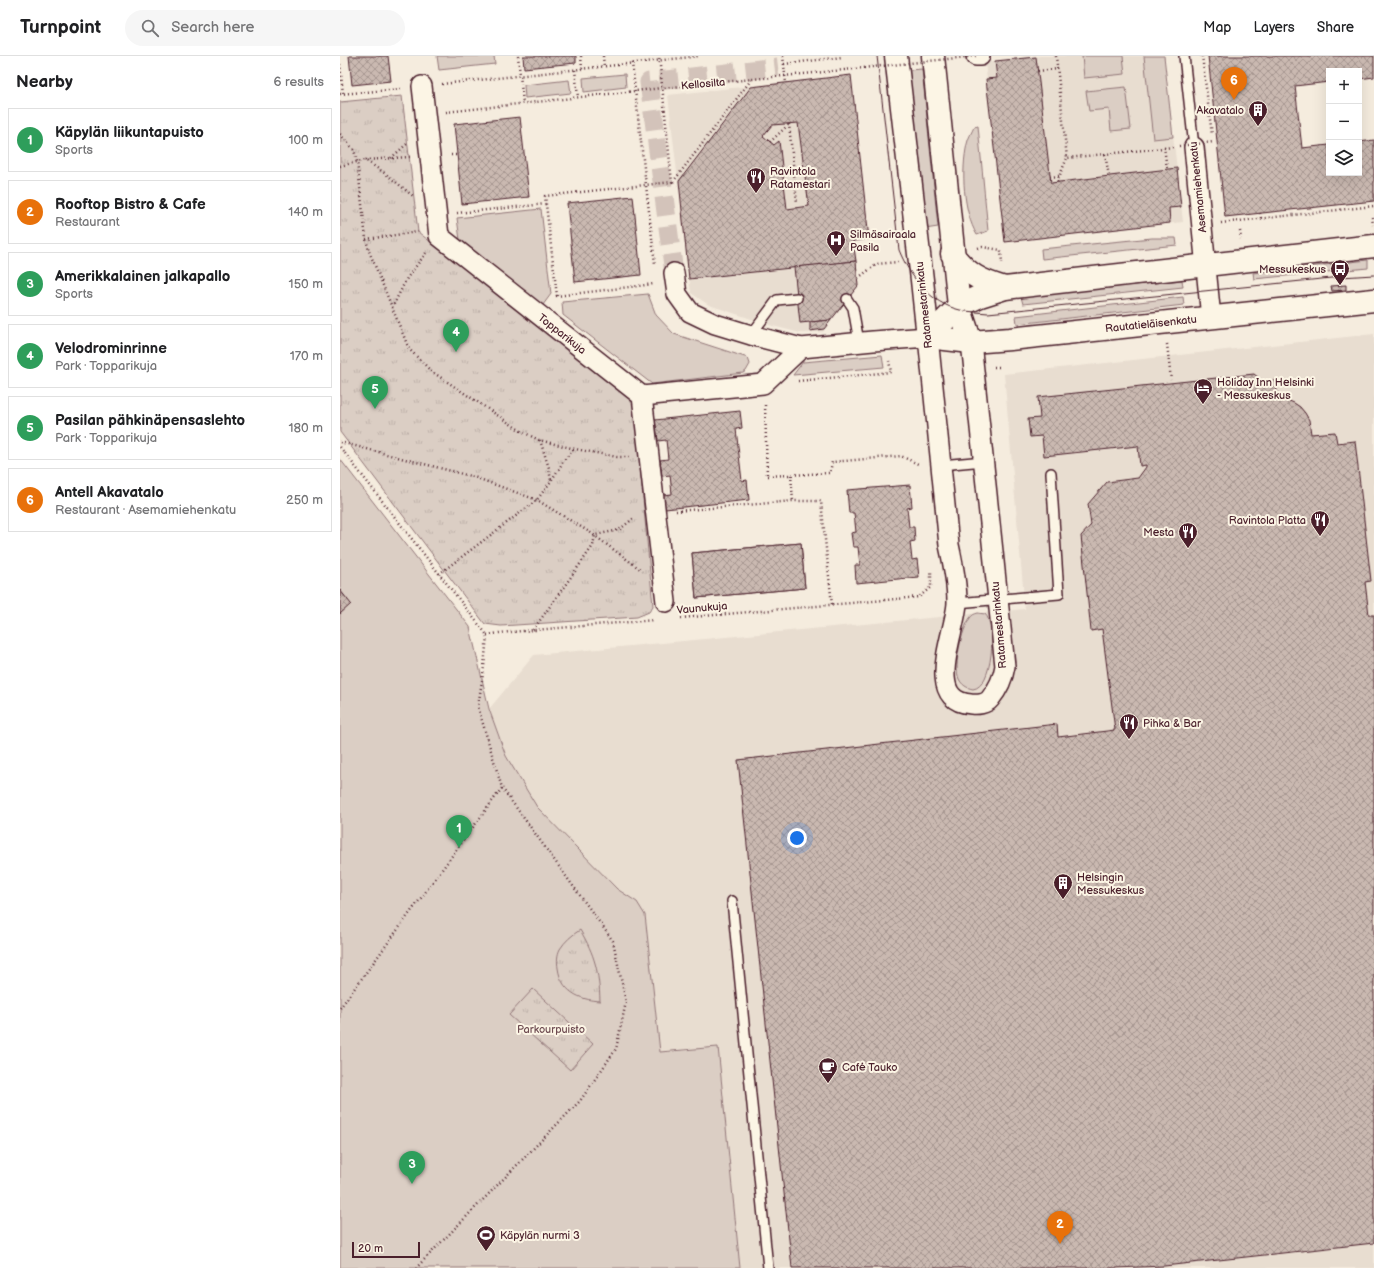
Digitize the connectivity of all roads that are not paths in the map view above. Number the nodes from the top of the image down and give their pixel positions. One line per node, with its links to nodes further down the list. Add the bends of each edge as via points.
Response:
1 (896, 56): 19 (street, Ratamestarinkatu)
2 (933, 56): 9 (street, Ratamestarinkatu)
3 (976, 56): 4 (street)
4 (980, 56)
5 (1184, 56): 7 (lane, Asemamiehenkatu)
6 (422, 86): 23 (street, Topparikuja, via 438,234)
7 (1184, 144): 10 (street, Asemamiehenkatu)
8 (1374, 246): 10 (street)
9 (952, 254): 12 (street, via 963,268 977,278); 16 (street, Ratamestarinkatu)
10 (1206, 265): 12 (street); 17 (street, Asemamiehenkatu)
11 (674, 273): 18 (street, Rautatieläisenkatu, via 677,294 690,312 715,324)
12 (1004, 288): 16 (street)
13 (797, 298): 18 (lane, via 777,300)
14 (847, 299): 20 (lane, via 853,308)
15 (1374, 300): 17 (street, Rautatieläisenkatu)
16 (959, 306): 19 (street); 21 (street, Ratamestarinkatu)
17 (1211, 318): 21 (street, Rautatieläisenkatu)
18 (751, 335): 22 (street, Rautatieläisenkatu)
19 (928, 337): 20 (street, Rautatieläisenkatu); 21 (street, Rautatieläisenkatu); 25 (street, Ratamestarinkatu)
20 (859, 342): 22 (street, Rautatieläisenkatu)
21 (971, 342): 24 (street, Ratamestarinkatu)
22 (801, 348): 23 (street, via 763,384)
23 (642, 396): 29 (street)
24 (984, 461): 25 (lane); 27 (street, Ratamestarinkatu)
25 (941, 465): 28 (street, Ratamestarinkatu)
26 (1051, 473): 27 (lane, via 1059,594)
27 (998, 600): 28 (lane); 28 (street, Ratamestarinkatu, via 1005,666 1003,678 997,691 988,701 978,705 955,700 947,687 945,674 948,644)
28 (957, 603)
29 (668, 613)
30 (732, 901): 31 (lane)
31 (768, 1268)

